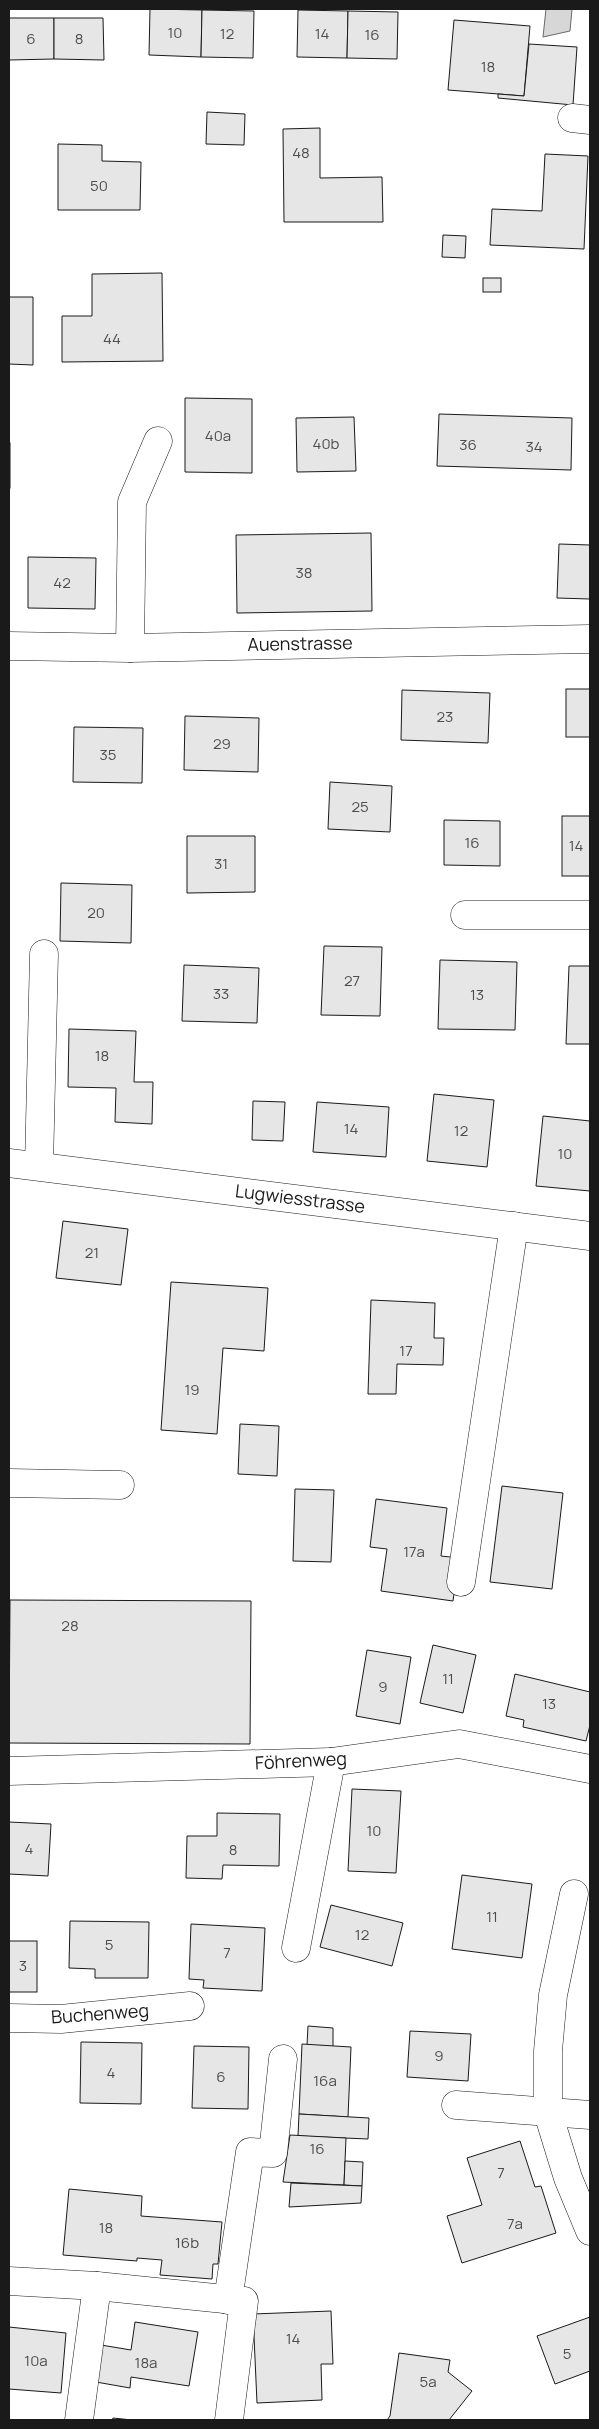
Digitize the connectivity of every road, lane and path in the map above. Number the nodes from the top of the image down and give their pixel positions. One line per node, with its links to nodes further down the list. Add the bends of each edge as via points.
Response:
1 (158, 441): 4 (street, via 132,502)
2 (590, 639): 4 (street, Auenstrasse)
3 (9, 646): 4 (street, Auenstrasse)
4 (130, 648)
5 (466, 915): 6 (street)
6 (590, 915)
7 (44, 954): 9 (street)
8 (9, 1163): 9 (street, Lugwiesstrasse)
9 (38, 1166): 10 (street, Lugwiesstrasse)
10 (514, 1226): 11 (street, Lugwiesstrasse); 14 (street)
11 (590, 1236)
12 (9, 1483): 13 (street)
13 (120, 1485)
14 (461, 1582)
15 (331, 1762): 16 (street, Föhrenweg, via 459,1744); 17 (street, Föhrenweg); 19 (street)
16 (590, 1768)
17 (9, 1771)
18 (574, 1894): 24 (street, via 553,1995 548,2052)
19 (296, 1948)
20 (190, 2006): 21 (street, Buchenweg, via 60,2019)
21 (9, 2018)
22 (283, 2059): 29 (street, via 273,2153 250,2152)
23 (456, 2106): 24 (street)
24 (548, 2113): 25 (street); 26 (street, via 568,2178)
25 (590, 2115)
26 (590, 2231)
27 (9, 2281): 28 (street)
28 (96, 2286): 29 (street); 30 (street)
29 (228, 2300): 31 (street, via 244,2301)
30 (79, 2420)
31 (229, 2420)

